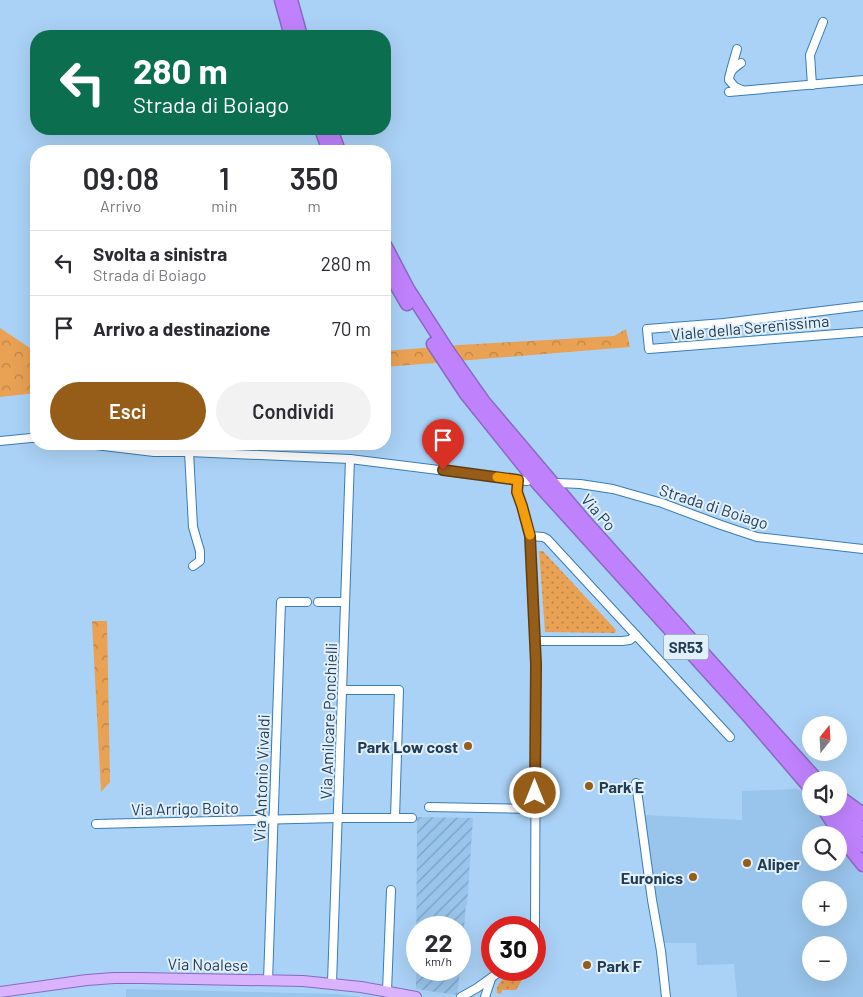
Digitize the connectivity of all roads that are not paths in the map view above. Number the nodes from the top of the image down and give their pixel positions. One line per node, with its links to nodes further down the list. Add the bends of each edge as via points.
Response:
1 (281, 0): 4 (highway)
2 (291, 0): 5 (highway)
3 (823, 22): 10 (street, via 810,55)
4 (288, 30)
5 (299, 30)
6 (737, 49): 8 (street)
7 (741, 63): 8 (street)
8 (731, 70): 11 (street, via 729,80)
9 (863, 80): 10 (street)
10 (812, 85): 11 (street)
11 (742, 90): 12 (street)
12 (729, 92)
13 (391, 256): 35 (highway, Via Po / SR53, via 448,351 484,402)
14 (391, 276): 36 (highway, Via Po / SR53, via 466,394 539,485)
15 (863, 306): 16 (street, Viale della Serenissima, via 647,329 649,349)
16 (863, 332)
17 (30, 438): 18 (street)
18 (0, 441)
19 (137, 450): 20 (street)
20 (189, 452): 21 (street); 27 (street, via 194,527 200,551 200,561)
21 (350, 459): 22 (street); 30 (street, Via Amilcare Ponchielli)
22 (518, 480): 23 (street); 25 (street, via 517,492)
23 (527, 481)
24 (558, 483): 26 (street, Strada di Boiago, via 619,490 757,537)
25 (530, 536): 31 (street, via 547,539); 32 (street)
26 (863, 550)
27 (193, 566)
28 (307, 602): 48 (street, Via Antonio Vivaldi, via 281,602)
29 (318, 602): 30 (street)
30 (345, 602): 33 (street, Via Amilcare Ponchielli)
31 (636, 635): 32 (street, via 622,642); 34 (street)
32 (534, 642): 40 (street)
33 (343, 690): 45 (street, Via Amilcare Ponchielli); 46 (street, via 399,690)
34 (730, 737)
35 (803, 771)
36 (802, 772)
37 (636, 783): 63 (street)
38 (847, 802): 42 (highway)
39 (429, 807): 40 (street)
40 (535, 809): 54 (street)
41 (847, 813): 50 (highway)
42 (863, 814)
43 (828, 816): 52 (highway)
44 (835, 816): 51 (highway)
45 (338, 818): 46 (street, Via Arrigo Boito); 48 (street, Via Arrigo Boito); 56 (street, Via Amilcare Ponchielli)
46 (395, 818): 47 (street, Via Arrigo Boito)
47 (412, 818)
48 (274, 820): 49 (street, Via Arrigo Boito); 55 (street, Via Antonio Vivaldi)
49 (96, 824)
50 (863, 830)
51 (863, 846)
52 (863, 865)
53 (391, 890): 57 (street)
54 (535, 916)
55 (268, 980): 56 (main road, Via Noalese); 58 (main road, Via Noalese, via 114,978)
56 (332, 984): 57 (main road, Via Noalese)
57 (387, 991): 60 (main road, Via Noalese)
58 (0, 992)
59 (487, 992): 61 (street); 62 (street, via 478,991)
60 (416, 997)
61 (461, 997)
62 (477, 997)
63 (666, 997)

